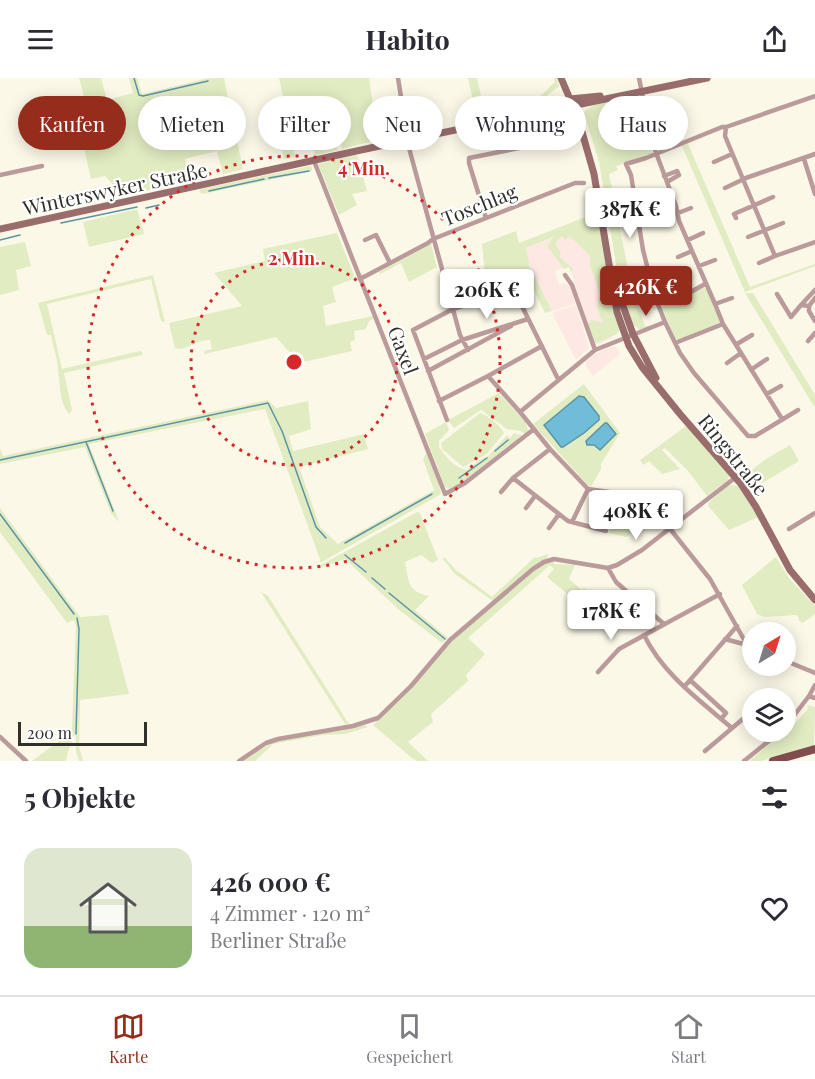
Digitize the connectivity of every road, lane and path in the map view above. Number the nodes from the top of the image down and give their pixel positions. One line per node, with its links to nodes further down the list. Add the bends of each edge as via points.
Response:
1 (398, 78): 6 (street)
2 (639, 78): 5 (street)
3 (706, 78): 5 (street, Winterswyker Straße)
4 (561, 79): 7 (street, Ringstraße)
5 (641, 92): 9 (street, Winterswyker Straße); 17 (street)
6 (401, 96)
7 (568, 96)
8 (815, 96): 10 (street)
9 (586, 101)
10 (726, 127): 11 (street); 12 (street)
11 (711, 131): 12 (street); 17 (street)
12 (724, 136): 18 (street)
13 (586, 145): 54 (street, Ringstraße)
14 (363, 150): 21 (street, Winterswyker Straße)
15 (410, 150): 43 (street)
16 (509, 150): 37 (street, via 469,158)
17 (656, 153): 25 (street); 62 (street, via 626,164)
18 (732, 154): 22 (street); 26 (street)
19 (815, 154): 20 (street)
20 (804, 159): 26 (street); 29 (street)
21 (314, 161): 39 (street, Winterswyker Straße); 56 (street, Gaxel)
22 (714, 162)
23 (42, 166): 24 (street)
24 (0, 176)
25 (664, 176): 27 (street); 27 (street, via 676,171 679,175)
26 (744, 179): 30 (street); 33 (street)
27 (667, 182): 35 (street)
28 (584, 183): 37 (street, Toschlag, via 574,183)
29 (814, 183): 31 (street)
30 (725, 188)
31 (815, 194)
32 (773, 197): 33 (street)
33 (754, 205): 36 (street); 40 (street)
34 (692, 208): 35 (street)
35 (678, 213): 45 (street)
36 (734, 214)
37 (486, 218): 43 (street, Toschlag)
38 (783, 223): 40 (street)
39 (0, 229)
40 (766, 230): 42 (street); 48 (street)
41 (703, 233): 45 (street)
42 (748, 237)
43 (433, 239): 51 (street, Toschlag); 66 (street)
44 (365, 240): 51 (street, via 376,235)
45 (688, 240): 47 (street)
46 (815, 242): 48 (street)
47 (692, 251): 49 (street); 53 (street)
48 (776, 256): 52 (street)
49 (678, 257)
50 (715, 260): 53 (street)
51 (390, 263): 56 (street, Toschlag)
52 (759, 263)
53 (699, 266): 57 (street)
54 (611, 273): 73 (street, Ringstraße); 75 (street, Ringstraße)
55 (565, 275): 82 (street)
56 (360, 279): 99 (street, Gaxel, via 444,494 465,483)
57 (705, 284): 62 (street); 63 (street)
58 (815, 290): 64 (street)
59 (777, 294): 64 (street, via 791,317)
60 (732, 298): 63 (street)
61 (815, 298): 65 (street)
62 (658, 304): 70 (street)
63 (715, 304): 71 (street)
64 (801, 305): 65 (street)
65 (809, 306): 69 (street)
66 (453, 309): 67 (street, via 514,290); 76 (street); 84 (street, via 413,330)
67 (528, 318): 68 (street); 80 (street)
68 (519, 321): 76 (street); 81 (street)
69 (815, 321)
70 (665, 322): 73 (street); 78 (street)
71 (723, 324): 78 (street); 79 (street)
72 (815, 333): 77 (street)
73 (633, 334): 75 (street); 92 (street, Ringstraße)
74 (752, 335): 79 (street)
75 (625, 338): 82 (street); 92 (street, Ringstraße, via 637,360)
76 (462, 340): 81 (street); 84 (street)
77 (808, 341)
78 (675, 343): 97 (street, via 702,383 746,435 754,436)
79 (737, 344): 83 (street)
80 (542, 346): 89 (street); 90 (street)
81 (468, 350): 88 (street)
82 (595, 350): 90 (street)
83 (741, 353): 86 (street); 87 (street)
84 (424, 359): 88 (street)
85 (767, 359): 87 (street)
86 (727, 363)
87 (752, 369): 93 (street)
88 (429, 371): 94 (street)
89 (488, 376): 94 (street); 96 (street)
90 (558, 379): 96 (street)
91 (781, 386): 93 (street)
92 (663, 391): 101 (street, Ringstraße)
93 (767, 394): 97 (street)
94 (439, 401): 98 (street)
95 (798, 410): 97 (street)
96 (520, 412): 99 (street)
97 (782, 419)
98 (447, 420)
99 (534, 429): 100 (street)
100 (550, 449): 102 (street); 103 (street)
101 (736, 477): 111 (street); 116 (street, Ringstraße, via 790,570)
102 (513, 478): 104 (street); 105 (street)
103 (588, 489): 109 (street); 111 (street, via 642,498)
104 (501, 492)
105 (535, 496): 106 (street); 108 (street)
106 (526, 508)
107 (815, 513): 112 (street)
108 (560, 514): 109 (street); 110 (street)
109 (572, 522): 113 (street)
110 (549, 528)
111 (670, 528): 114 (street, via 630,559); 115 (street)
112 (789, 529)
113 (606, 531)
114 (608, 568): 117 (street, via 616,582); 139 (street, via 554,559 537,566 450,640 378,718 278,739)
115 (720, 594): 117 (street); 118 (street)
116 (815, 600)
117 (664, 624): 119 (street)
118 (737, 626): 120 (street); 121 (street)
119 (644, 635): 124 (street, via 619,649); 128 (street, via 660,662)
120 (742, 636)
121 (725, 639): 122 (street); 126 (street)
122 (742, 644)
123 (796, 665): 125 (street)
124 (598, 672)
125 (815, 673)
126 (690, 680): 128 (street); 131 (street, via 726,713)
127 (815, 686): 129 (street)
128 (684, 687): 131 (street)
129 (812, 697): 130 (street)
130 (796, 715)
131 (721, 718): 133 (street)
132 (742, 721): 133 (street)
133 (732, 728): 137 (street)
134 (0, 737): 138 (street)
135 (768, 742): 140 (street)
136 (815, 749): 141 (main road)
137 (705, 751)
138 (26, 761)
139 (239, 761)
140 (744, 761)
141 (773, 761)

